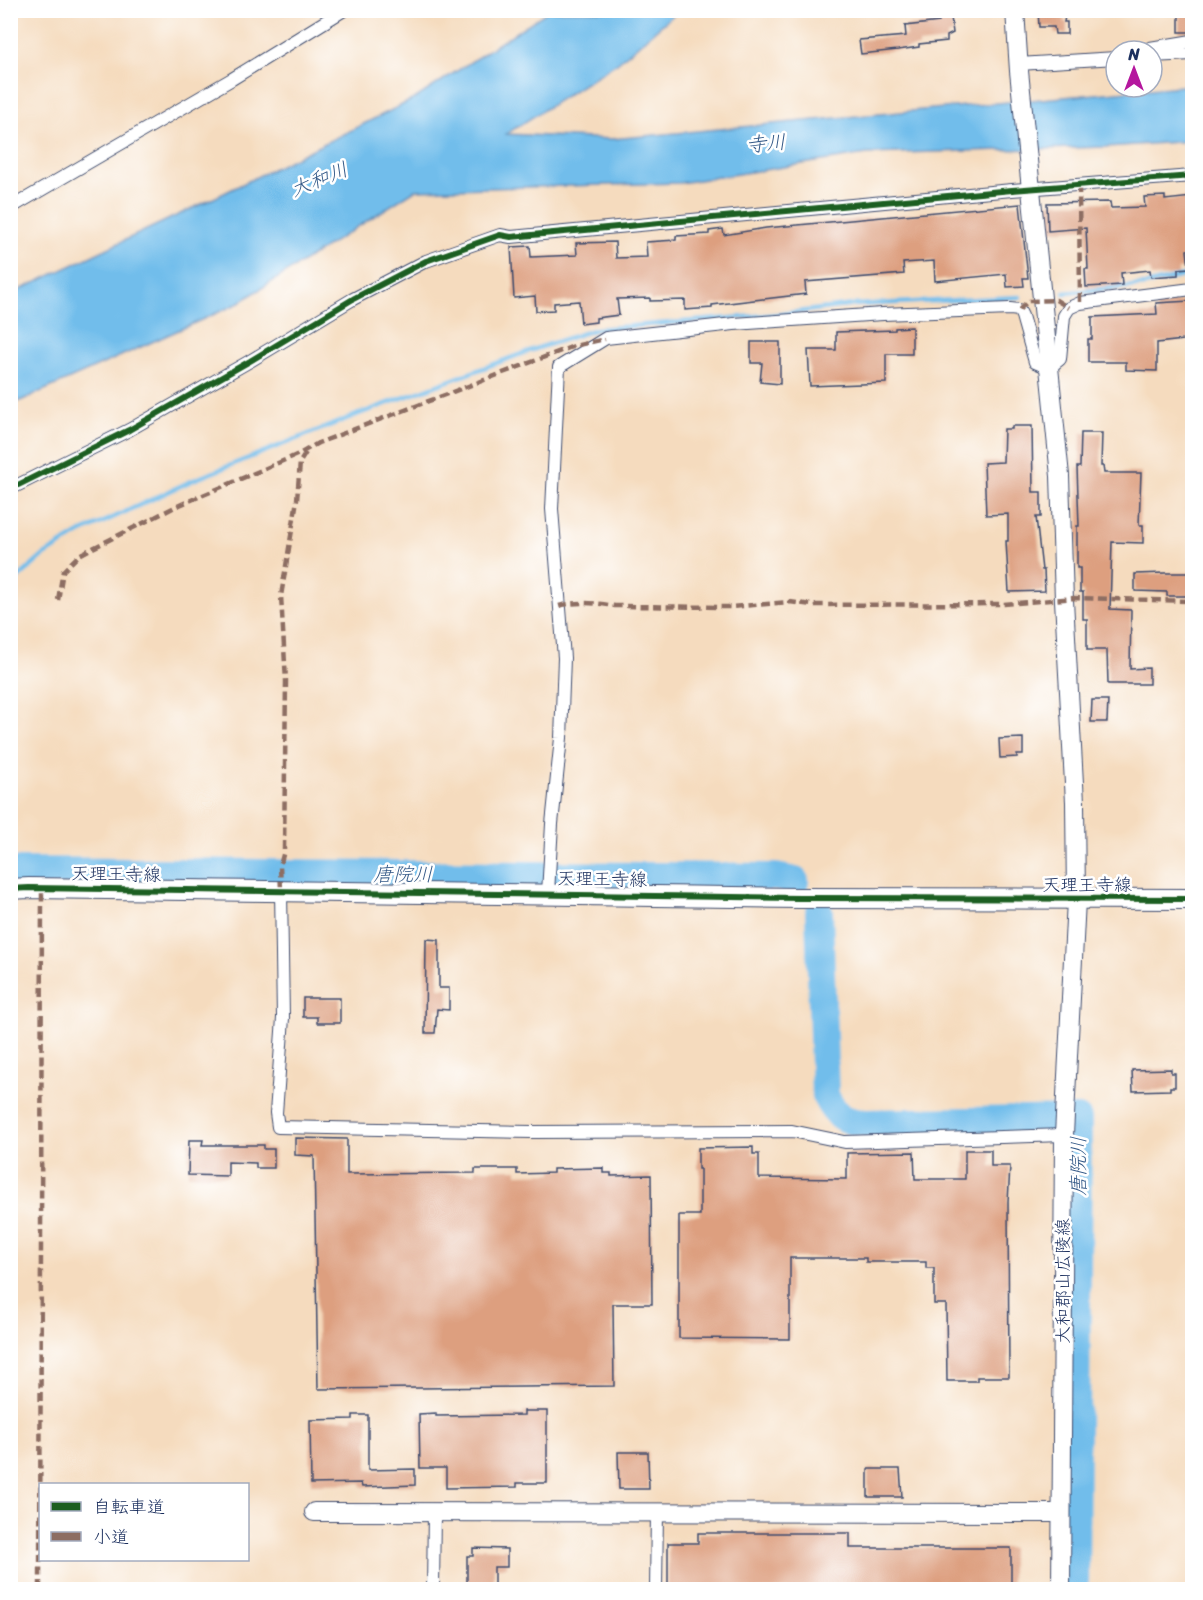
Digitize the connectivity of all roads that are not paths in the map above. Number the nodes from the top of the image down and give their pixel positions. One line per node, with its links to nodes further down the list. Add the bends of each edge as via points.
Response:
1 (344, 10): 11 (street)
2 (1015, 10): 8 (street, 大和郡山広陵線)
3 (1192, 40): 4 (street)
4 (1164, 45)
5 (1192, 54): 6 (street)
6 (1164, 55)
7 (1104, 59): 8 (street)
8 (1018, 67): 10 (street, 大和郡山広陵線)
9 (1192, 176): 10 (street)
10 (1031, 187): 13 (street, 大和郡山広陵線); 14 (street, via 500,235 426,261 352,299 129,430)
11 (10, 208)
12 (1192, 289): 13 (street, via 1080,303 1069,308 1064,315 1060,359)
13 (1049, 368): 17 (street, via 1035,362 1022,315 1019,310 1010,309 757,322 606,338 559,367 552,509 564,658); 19 (street, 大和郡山広陵線, via 1060,476 1076,802)
14 (10, 489)
15 (10, 889): 16 (main road, 天理王寺線)
16 (281, 890): 17 (main road, 天理王寺線); 20 (street, via 283,1018 278,1127 532,1132 792,1131 845,1142)
17 (548, 893): 19 (main road, 天理王寺線)
18 (1192, 899): 19 (main road, 天理王寺線)
19 (1076, 900): 20 (street, 大和郡山広陵線)
20 (1064, 1135): 24 (street, 大和郡山広陵線)
21 (434, 1511): 22 (street); 23 (street); 25 (street)
22 (657, 1511): 24 (street); 26 (street)
23 (314, 1512)
24 (1061, 1513): 27 (street, 大和郡山広陵線)
25 (433, 1590)
26 (656, 1590)
27 (1060, 1590)

